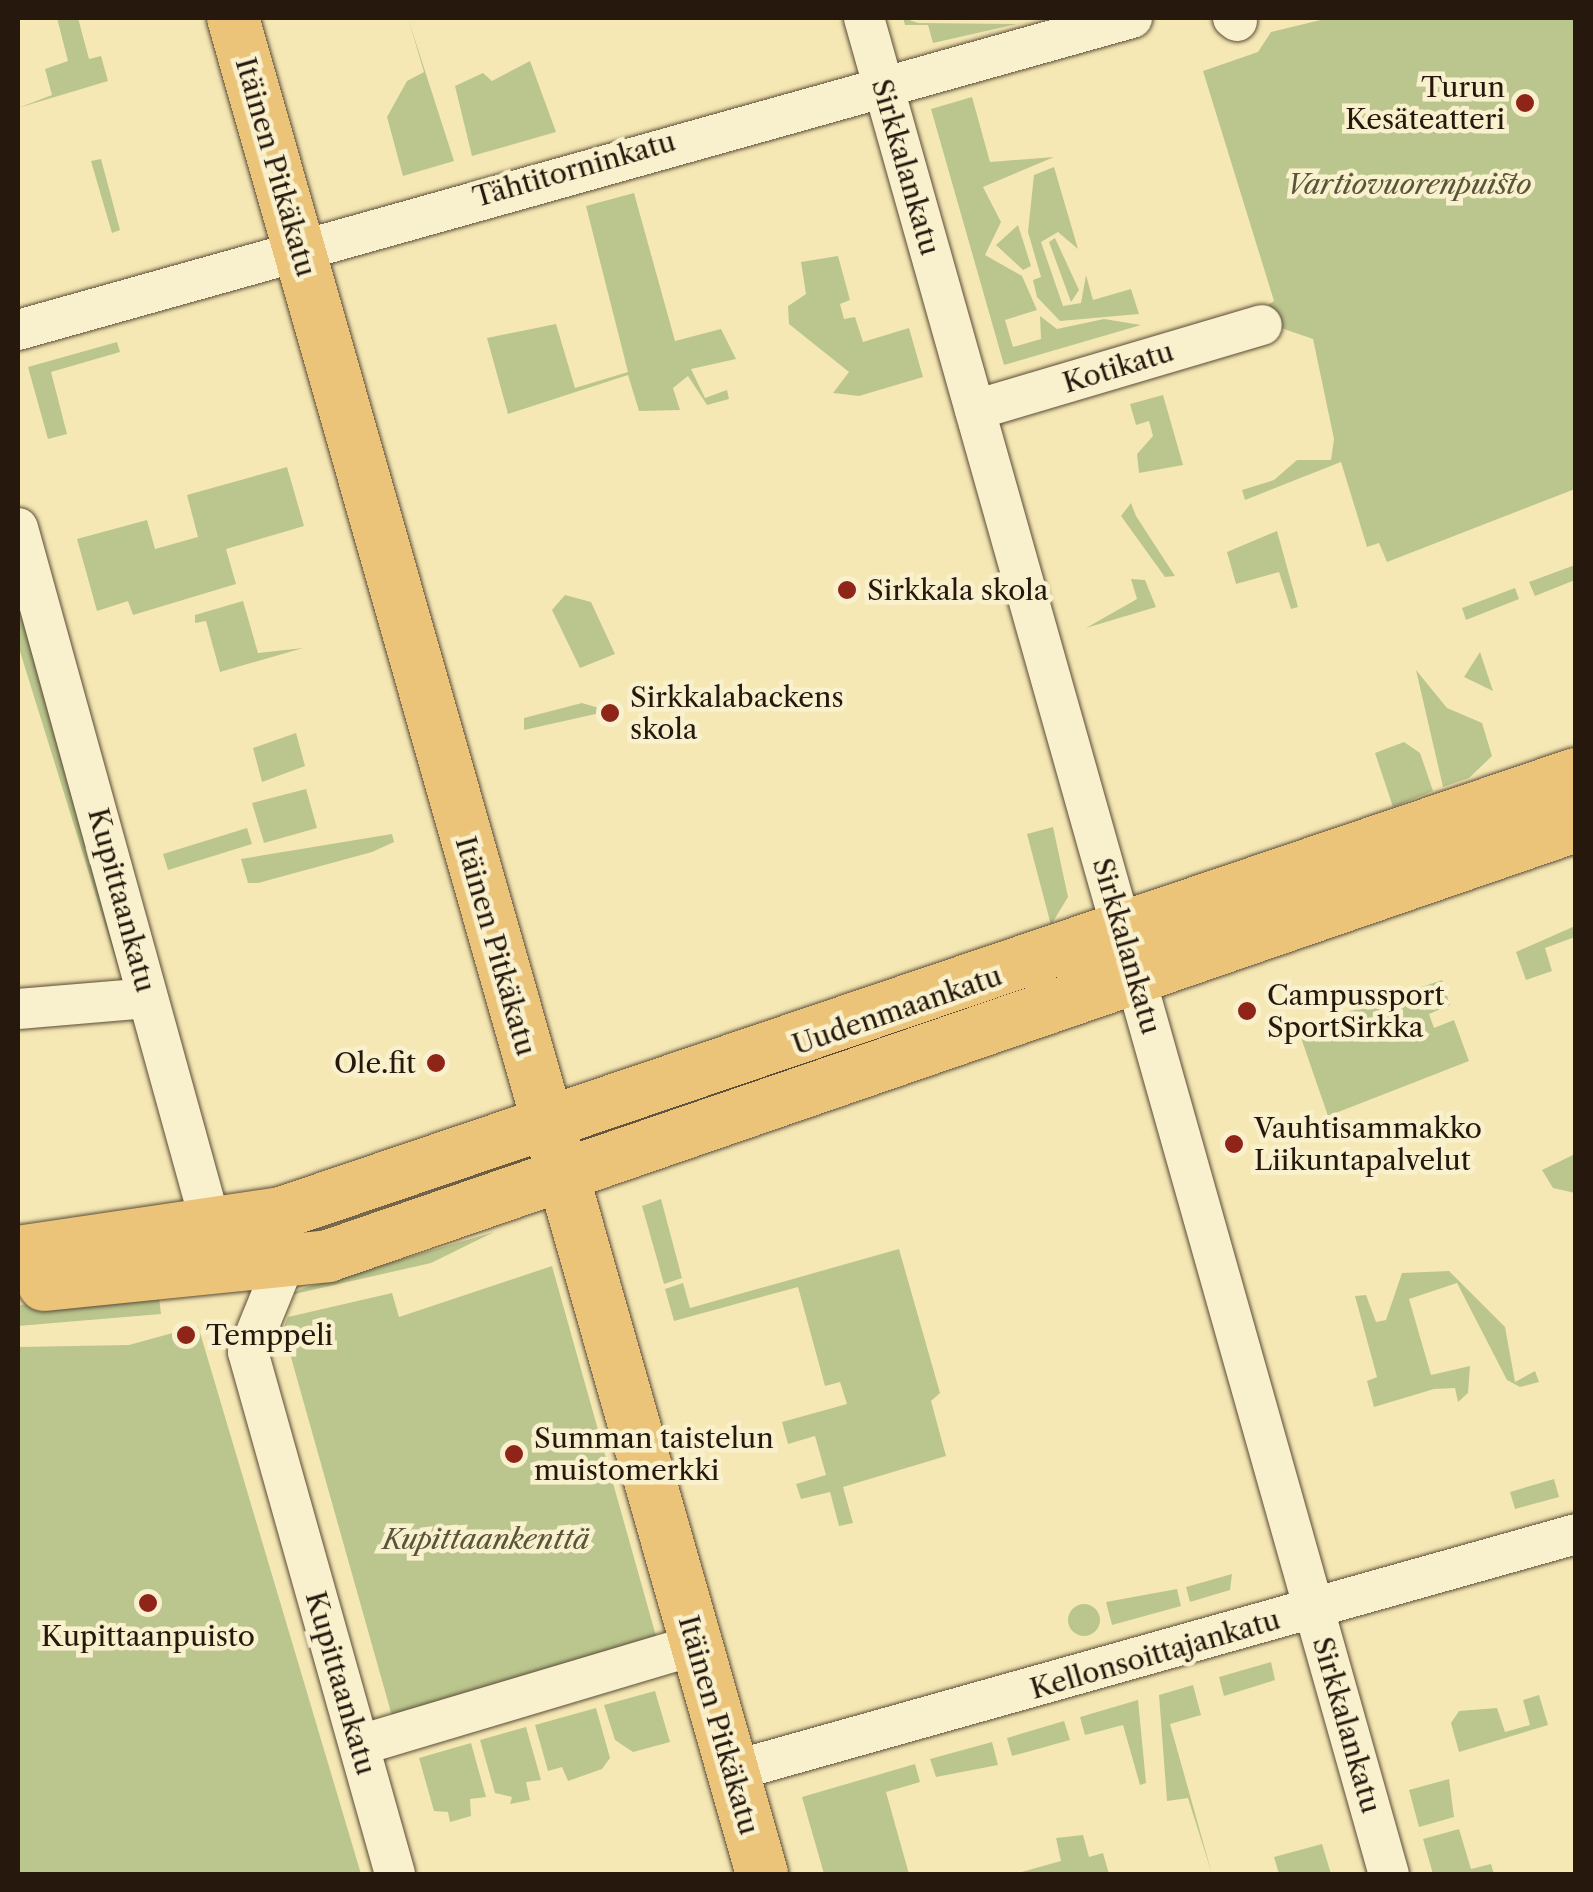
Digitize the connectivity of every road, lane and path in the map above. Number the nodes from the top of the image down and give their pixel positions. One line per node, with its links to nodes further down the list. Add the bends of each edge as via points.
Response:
1 (234, 18): 5 (main road, Itäinen Pitkäkatu)
2 (864, 18): 4 (street, Sirkkalankatu)
3 (1132, 18): 4 (street, Tähtitorninkatu)
4 (883, 82): 5 (street, Tähtitorninkatu); 8 (street, Sirkkalankatu)
5 (298, 247): 7 (street, Tähtitorninkatu); 15 (main road, Itäinen Pitkäkatu)
6 (1262, 325): 8 (street, Kotikatu)
7 (18, 330)
8 (975, 410): 12 (street, Sirkkalankatu)
9 (18, 528): 13 (street, Kupittaankatu)
10 (1576, 774): 12 (main road, Uudenmaankatu)
11 (1576, 826): 12 (main road, Uudenmaankatu)
12 (1129, 955): 15 (main road, Uudenmaankatu); 16 (main road, Uudenmaankatu); 22 (street, Sirkkalankatu)
13 (148, 998): 14 (street); 17 (street, Kupittaankatu)
14 (18, 1008)
15 (548, 1126): 16 (main road, Itäinen Pitkäkatu); 17 (main road, Uudenmaankatu)
16 (562, 1178): 19 (main road, Uudenmaankatu); 23 (main road, Itäinen Pitkäkatu)
17 (218, 1251): 18 (main road); 19 (main road, Uudenmaankatu); 20 (main road)
18 (18, 1252)
19 (284, 1264): 24 (street, Kupittaankatu, via 248,1352)
20 (18, 1287)
21 (1576, 1534): 22 (street, Kellonsoittajankatu)
22 (1314, 1609): 25 (street, Kellonsoittajankatu); 28 (street, Sirkkalankatu)
23 (696, 1645): 24 (street); 25 (main road, Itäinen Pitkäkatu)
24 (360, 1745): 26 (street, Kupittaankatu)
25 (733, 1772): 27 (main road, Itäinen Pitkäkatu)
26 (395, 1874)
27 (762, 1874)
28 (1389, 1874)

